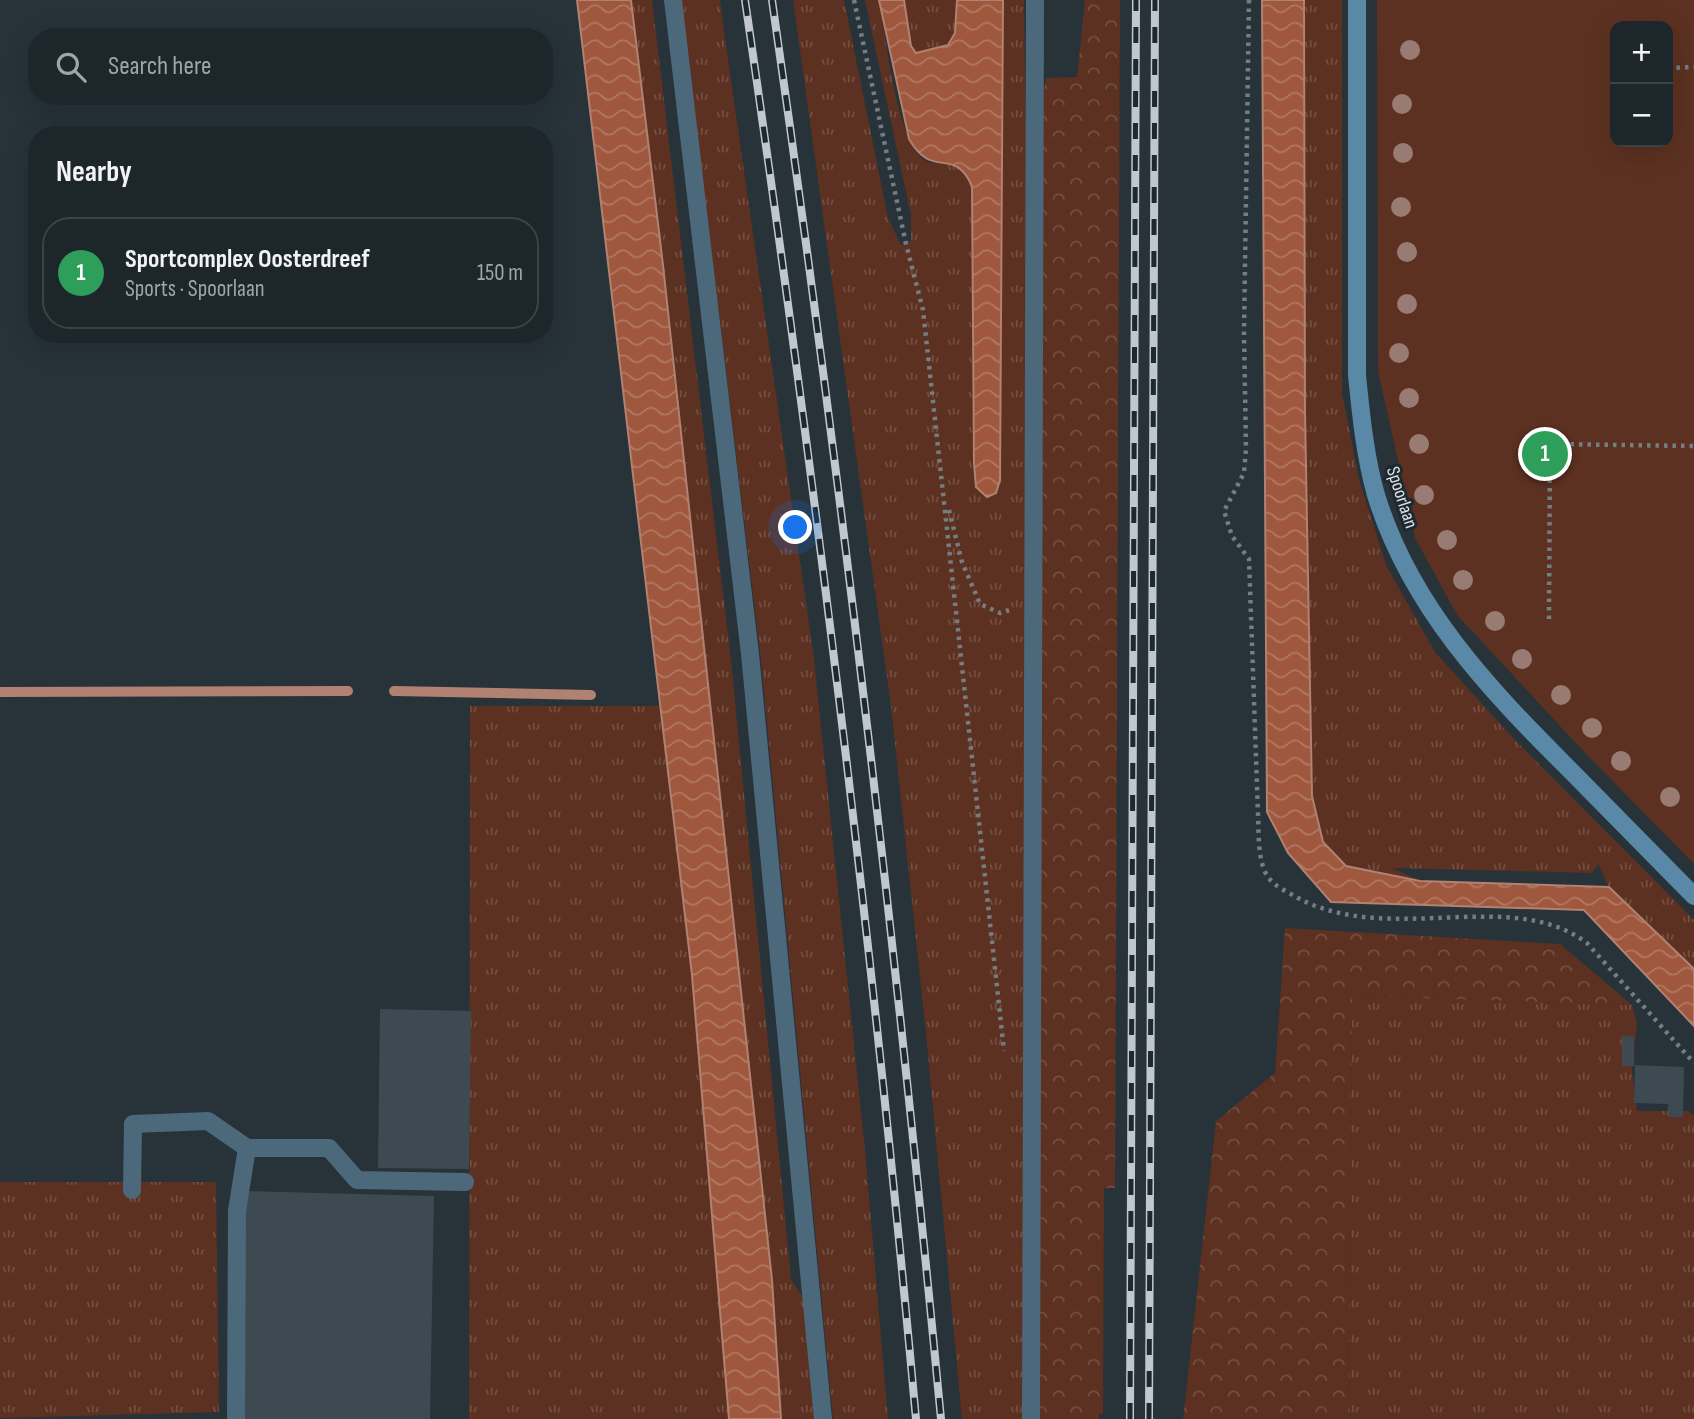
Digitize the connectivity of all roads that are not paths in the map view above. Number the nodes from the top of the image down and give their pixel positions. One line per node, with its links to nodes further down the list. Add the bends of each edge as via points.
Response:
1 (673, 0): 9 (lane, via 750,654)
2 (1035, 0): 10 (lane)
3 (1357, 0): 4 (main road, Spoorlaan, via 1357,375 1376,496 1399,551 1440,626 1486,685)
4 (1694, 896)
5 (247, 1148): 6 (lane, via 329,1148 357,1180); 7 (lane, via 208,1121 133,1124); 8 (lane, via 237,1211)
6 (465, 1182)
7 (132, 1190)
8 (236, 1419)
9 (823, 1419)
10 (1031, 1419)

